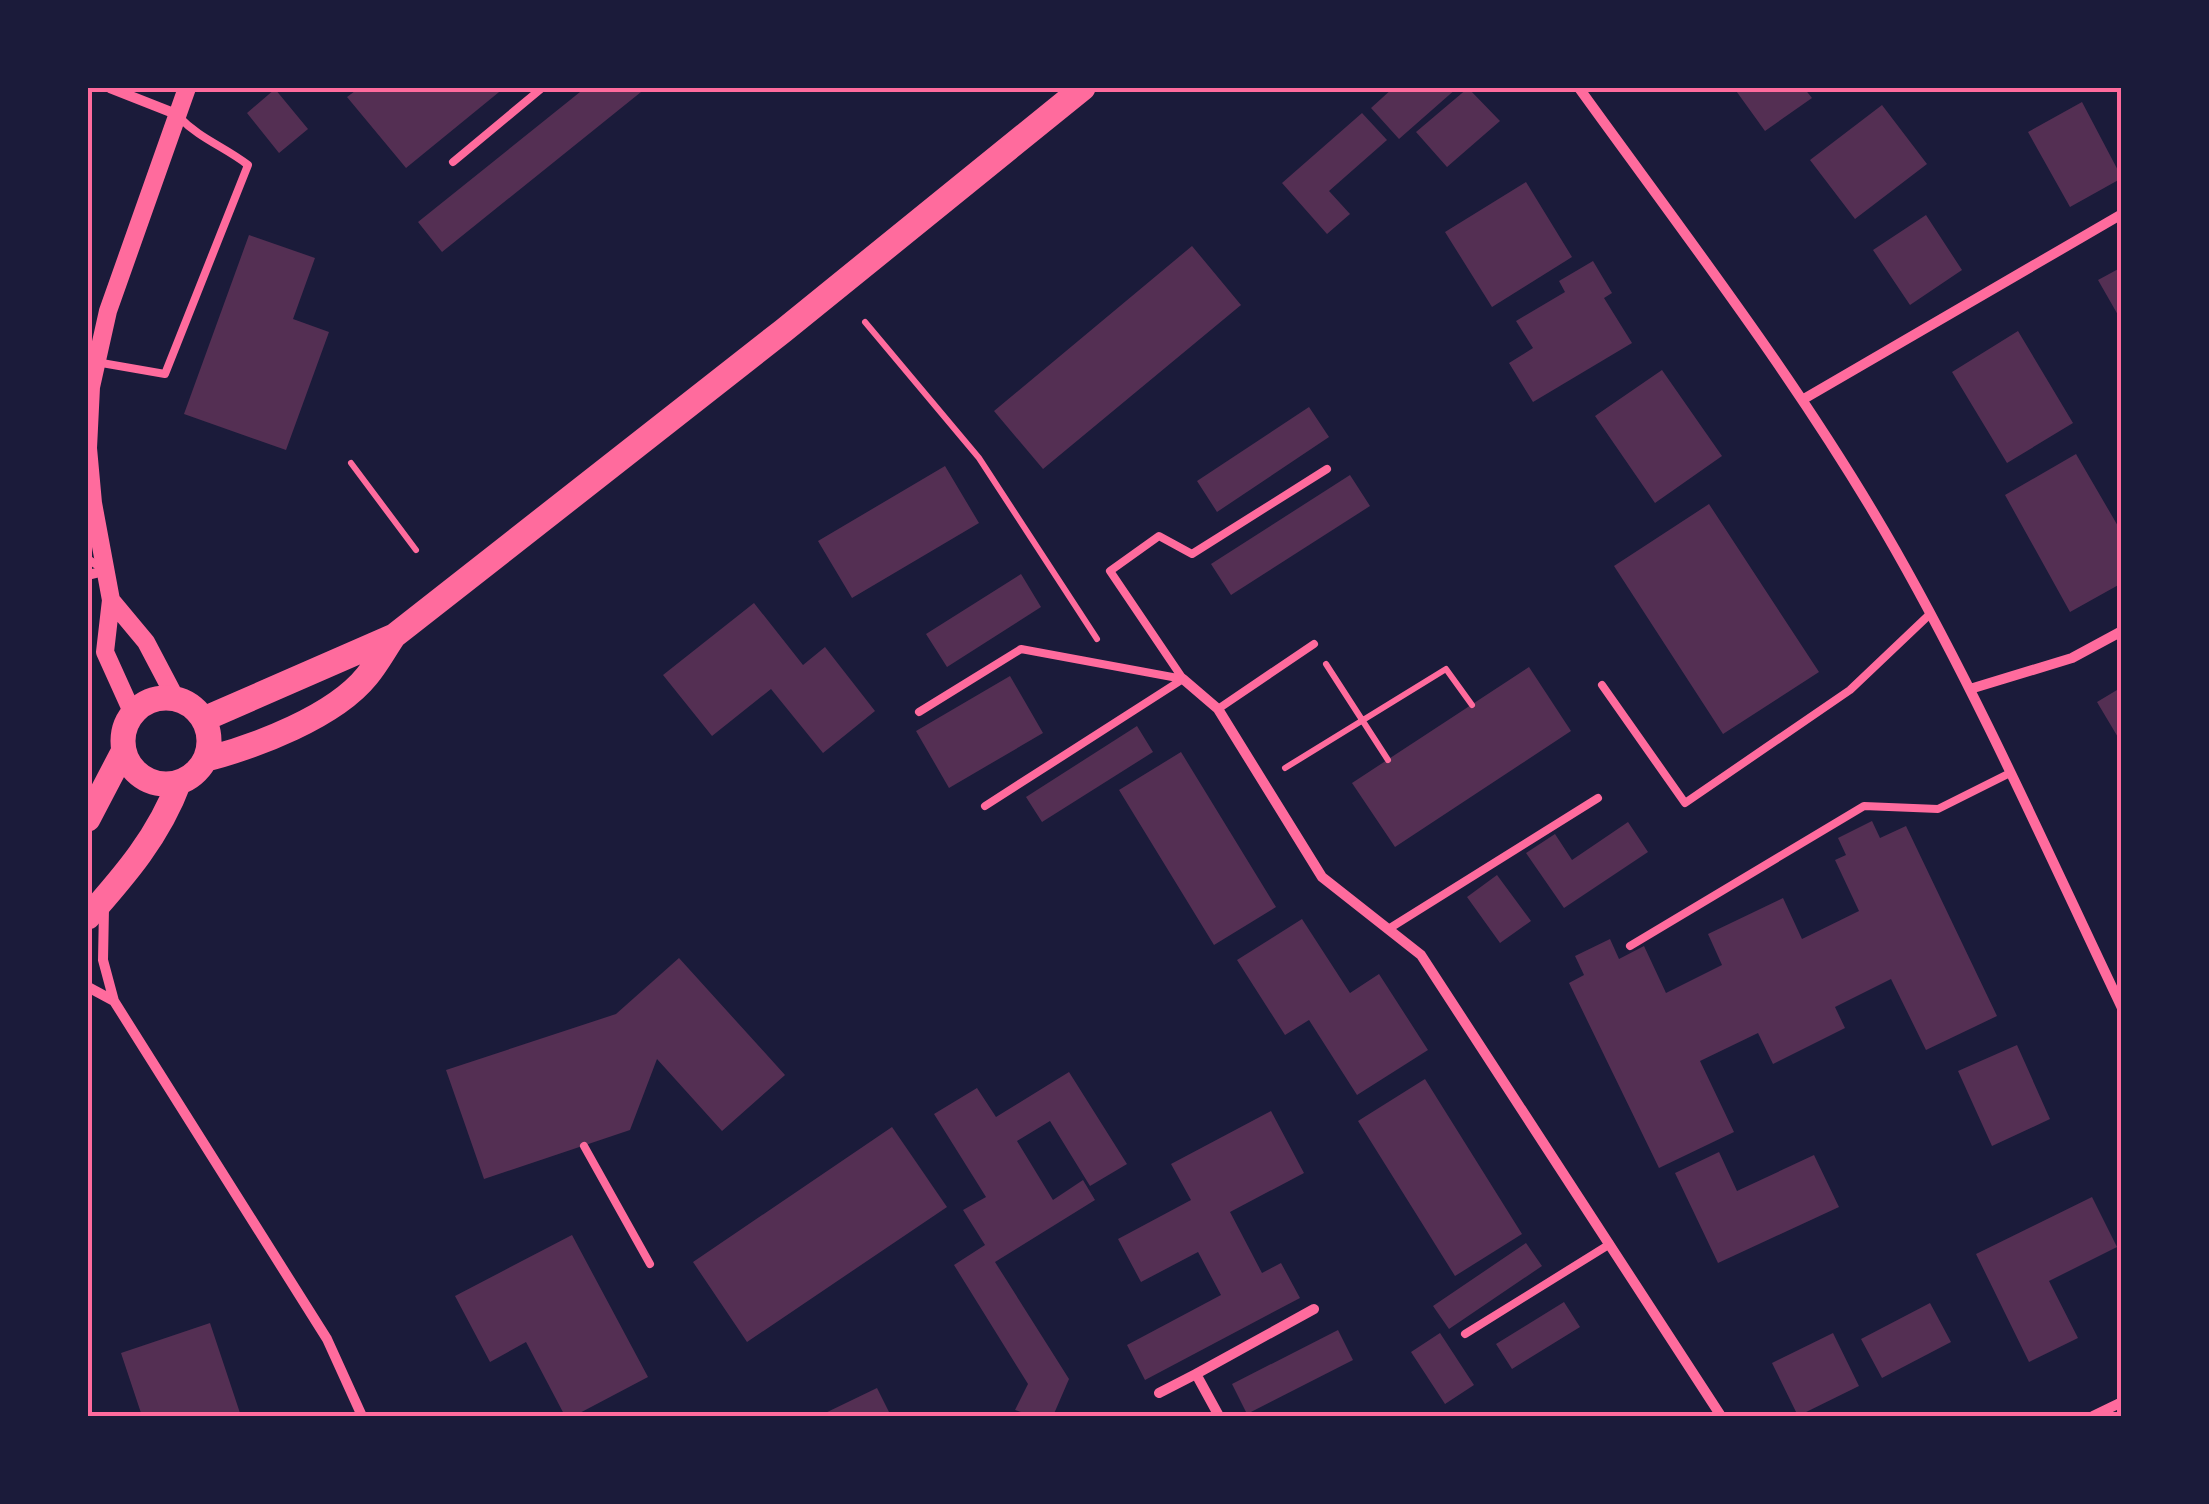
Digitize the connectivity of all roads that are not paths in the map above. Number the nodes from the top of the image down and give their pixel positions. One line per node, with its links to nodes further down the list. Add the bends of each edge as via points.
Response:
1 (110, 88): 6 (street)
2 (187, 88): 6 (street)
3 (542, 88): 7 (lane)
4 (1083, 88): 17 (main road)
5 (1579, 88): 10 (street)
6 (176, 114): 9 (street); 9 (lane, via 198,137 248,165 166,374)
7 (452, 162)
8 (2122, 214): 10 (street)
9 (93, 370): 13 (street, via 88,448)
10 (1802, 400): 15 (street)
11 (1327, 469): 19 (lane, via 1192,554 1159,536 1110,571)
12 (88, 559): 13 (lane)
13 (96, 573): 14 (street)
14 (111, 600): 22 (street, via 146,642); 25 (street, via 105,652)
15 (1930, 614): 20 (lane, via 1850,690 1685,803); 21 (street)
16 (2122, 631): 21 (street, via 2072,658)
17 (394, 636): 26 (main road); 28 (main road, via 365,679 322,711 253,747)
18 (1314, 644): 23 (lane)
19 (1182, 679): 23 (street); 24 (lane, via 1021,649); 32 (lane)
20 (1602, 685)
21 (1970, 688): 29 (street)
22 (176, 699): 25 (main road, via 150,701); 26 (main road)
23 (1218, 709): 36 (street, via 1322,877)
24 (919, 712)
25 (133, 714): 27 (main road)
26 (204, 719): 28 (main road)
27 (123, 752): 30 (main road, via 142,777); 33 (main road)
28 (206, 758): 30 (main road)
29 (2010, 773): 37 (lane, via 1938,808 1864,806); 40 (street)
30 (179, 782): 34 (main road, via 166,817)
31 (1598, 798): 36 (lane)
32 (985, 806)
33 (88, 819)
34 (106, 896): 35 (main road); 39 (street, via 103,960)
35 (88, 916)
36 (1390, 928): 42 (street, via 1420,954)
37 (1630, 946)
38 (88, 987): 39 (street)
39 (114, 1000): 49 (street, via 327,1340)
40 (2122, 1008)
41 (584, 1146): 43 (lane)
42 (1610, 1244): 45 (lane); 51 (street)
43 (650, 1264)
44 (1314, 1309): 46 (street)
45 (1465, 1334)
46 (1196, 1374): 47 (street); 50 (street)
47 (1159, 1393)
48 (2122, 1402): 52 (street)
49 (362, 1416)
50 (1219, 1416)
51 (1721, 1416)
52 (2093, 1416)

